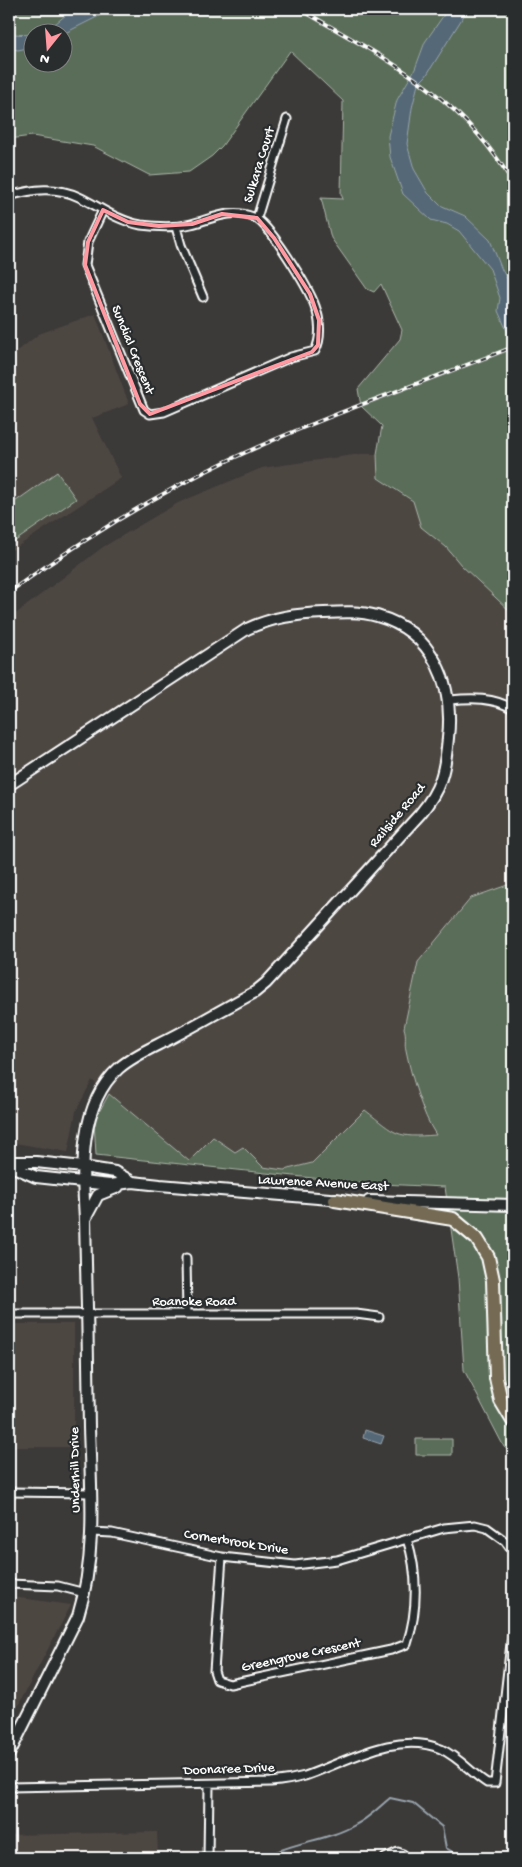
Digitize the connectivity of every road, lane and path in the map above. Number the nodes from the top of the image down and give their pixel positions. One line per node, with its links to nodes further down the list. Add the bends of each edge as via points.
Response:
1 (287, 119): 4 (street, Sulkara Court)
2 (9, 196): 3 (street, via 34,190 59,190)
3 (103, 210): 4 (street, Sundial Crescent, via 88,242 85,265 144,410 150,414 315,351 319,340 316,308 274,238); 5 (street, via 134,223)
4 (257, 218): 5 (street, via 222,214)
5 (176, 227): 6 (street)
6 (204, 297)
7 (450, 700): 8 (street, via 480,698 500,702); 9 (street, Railside Road, via 433,657 412,634 390,621 348,612 279,617 263,621 240,634); 11 (street, Railside Road, via 447,753 440,786 434,797 309,937 255,992 143,1052 118,1069 105,1085 89,1119)
8 (513, 709)
9 (9, 786)
10 (9, 1163): 11 (street, Lawrence Avenue East); 12 (street, Lawrence Avenue East, via 36,1177)
11 (83, 1167): 12 (street, Underhill Drive); 13 (street, Lawrence Avenue East, via 115,1172)
12 (82, 1182): 13 (street, Lawrence Avenue East, via 110,1185); 16 (street, Underhill Drive)
13 (133, 1182): 14 (street, Lawrence Avenue East); 16 (street, via 98,1195)
14 (335, 1200): 15 (street, Lawrence Avenue East); 22 (highway, via 452,1219 477,1240 488,1257 493,1280 496,1378 501,1401)
15 (513, 1205)
16 (85, 1220): 20 (street, Underhill Drive)
17 (186, 1258): 19 (street)
18 (9, 1314): 20 (street, Roanoke Road)
19 (187, 1314): 20 (street, Roanoke Road); 21 (street, Roanoke Road, via 356,1314)
20 (86, 1315): 24 (street, Underhill Drive)
21 (379, 1317)
22 (513, 1421)
23 (9, 1492): 24 (street)
24 (91, 1493): 25 (street, Underhill Drive)
25 (91, 1532): 28 (street, Cornerbrook Drive, via 112,1533); 30 (street, Underhill Drive)
26 (407, 1539): 27 (street, Cornerbrook Drive, via 444,1528 475,1525 487,1528 505,1541); 28 (street, Cornerbrook Drive, via 338,1560 313,1564 285,1565); 28 (street, Greengrove Crescent, via 416,1577 407,1644 230,1684 217,1680 214,1665)
27 (513, 1552)
28 (222, 1556)
29 (9, 1584): 30 (street, via 58,1586)
30 (85, 1593): 32 (street, Underhill Drive, via 76,1620)
31 (513, 1626): 33 (street, Doonaree Drive, via 495,1783 482,1780 449,1753 435,1747 408,1744 374,1750 287,1780)
32 (9, 1754)
33 (209, 1784): 34 (street, Doonaree Drive); 35 (street)
34 (9, 1787)
35 (208, 1858)
36 (385, 1858): 37 (street, via 398,1852)
37 (406, 1858)

